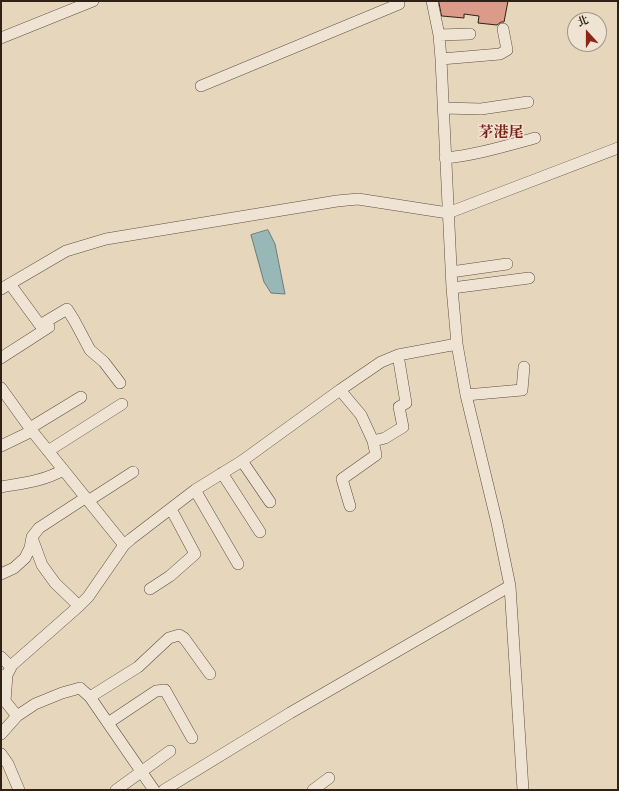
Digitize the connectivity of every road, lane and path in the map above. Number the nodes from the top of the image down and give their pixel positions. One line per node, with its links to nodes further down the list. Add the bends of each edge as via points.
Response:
1 (93, 1): 7 (street)
2 (398, 1): 9 (street, via 399,4)
3 (432, 1): 6 (street)
4 (503, 29): 8 (street, via 507,50 500,54)
5 (470, 34): 6 (street)
6 (439, 35): 8 (street)
7 (1, 38)
8 (441, 59): 11 (street)
9 (201, 86)
10 (528, 102): 11 (street, via 481,109)
11 (444, 108): 14 (street)
12 (535, 138): 14 (street, via 478,153)
13 (618, 148): 15 (street)
14 (445, 158): 15 (street)
15 (448, 213): 17 (street); 19 (street, via 358,199 330,202 106,239 66,251)
16 (507, 264): 17 (street)
17 (451, 272): 20 (street)
18 (529, 278): 20 (street)
19 (5, 286): 26 (street, via 40,325 67,310 90,350 104,362)
20 (452, 288): 22 (street)
21 (49, 327): 24 (street)
22 (457, 344): 23 (street); 29 (street)
23 (398, 355): 28 (street, via 381,362); 33 (street, via 406,402 398,407 403,427 385,438)
24 (1, 358)
25 (524, 367): 29 (street, via 522,390)
26 (120, 383)
27 (1, 388): 32 (street)
28 (340, 390): 33 (street, via 361,415); 36 (street)
29 (466, 395): 51 (street)
30 (81, 397): 32 (street)
31 (122, 404): 35 (street)
32 (31, 430): 34 (street); 35 (street)
33 (373, 441): 44 (street, via 376,455 342,479)
34 (1, 446)
35 (48, 451): 37 (street)
36 (242, 460): 39 (street); 43 (street)
37 (63, 470): 40 (street, via 51,477); 42 (street)
38 (133, 472): 42 (street)
39 (222, 473): 41 (street); 46 (street)
40 (1, 487)
41 (195, 490): 45 (street); 49 (street)
42 (87, 499): 47 (street, via 39,528); 48 (street)
43 (270, 502)
44 (350, 506)
45 (171, 510): 48 (street, via 131,538); 52 (street, via 195,554 170,576)
46 (260, 532)
47 (32, 537): 50 (street, via 26,558); 53 (street, via 42,565 55,583)
48 (124, 546): 53 (street)
49 (238, 564)
50 (1, 574)
51 (510, 586): 70 (street); 72 (street)
52 (150, 589)
53 (79, 606): 55 (street)
54 (1, 657): 55 (street)
55 (12, 665): 57 (street)
56 (210, 674): 58 (street, via 184,638 179,635 169,638 138,667)
57 (4, 675): 59 (street, via 5,702)
58 (90, 697): 59 (street, via 80,688 35,704); 60 (street)
59 (16, 716): 61 (street)
60 (108, 723): 62 (street, via 156,691 165,690); 65 (street)
61 (1, 734)
62 (192, 738)
63 (170, 751): 65 (street)
64 (1, 754): 67 (street)
65 (142, 772): 68 (street); 69 (street)
66 (329, 778): 71 (street)
67 (19, 790)
68 (116, 790)
69 (154, 790)
70 (164, 790)
71 (313, 790)
72 (523, 790)

